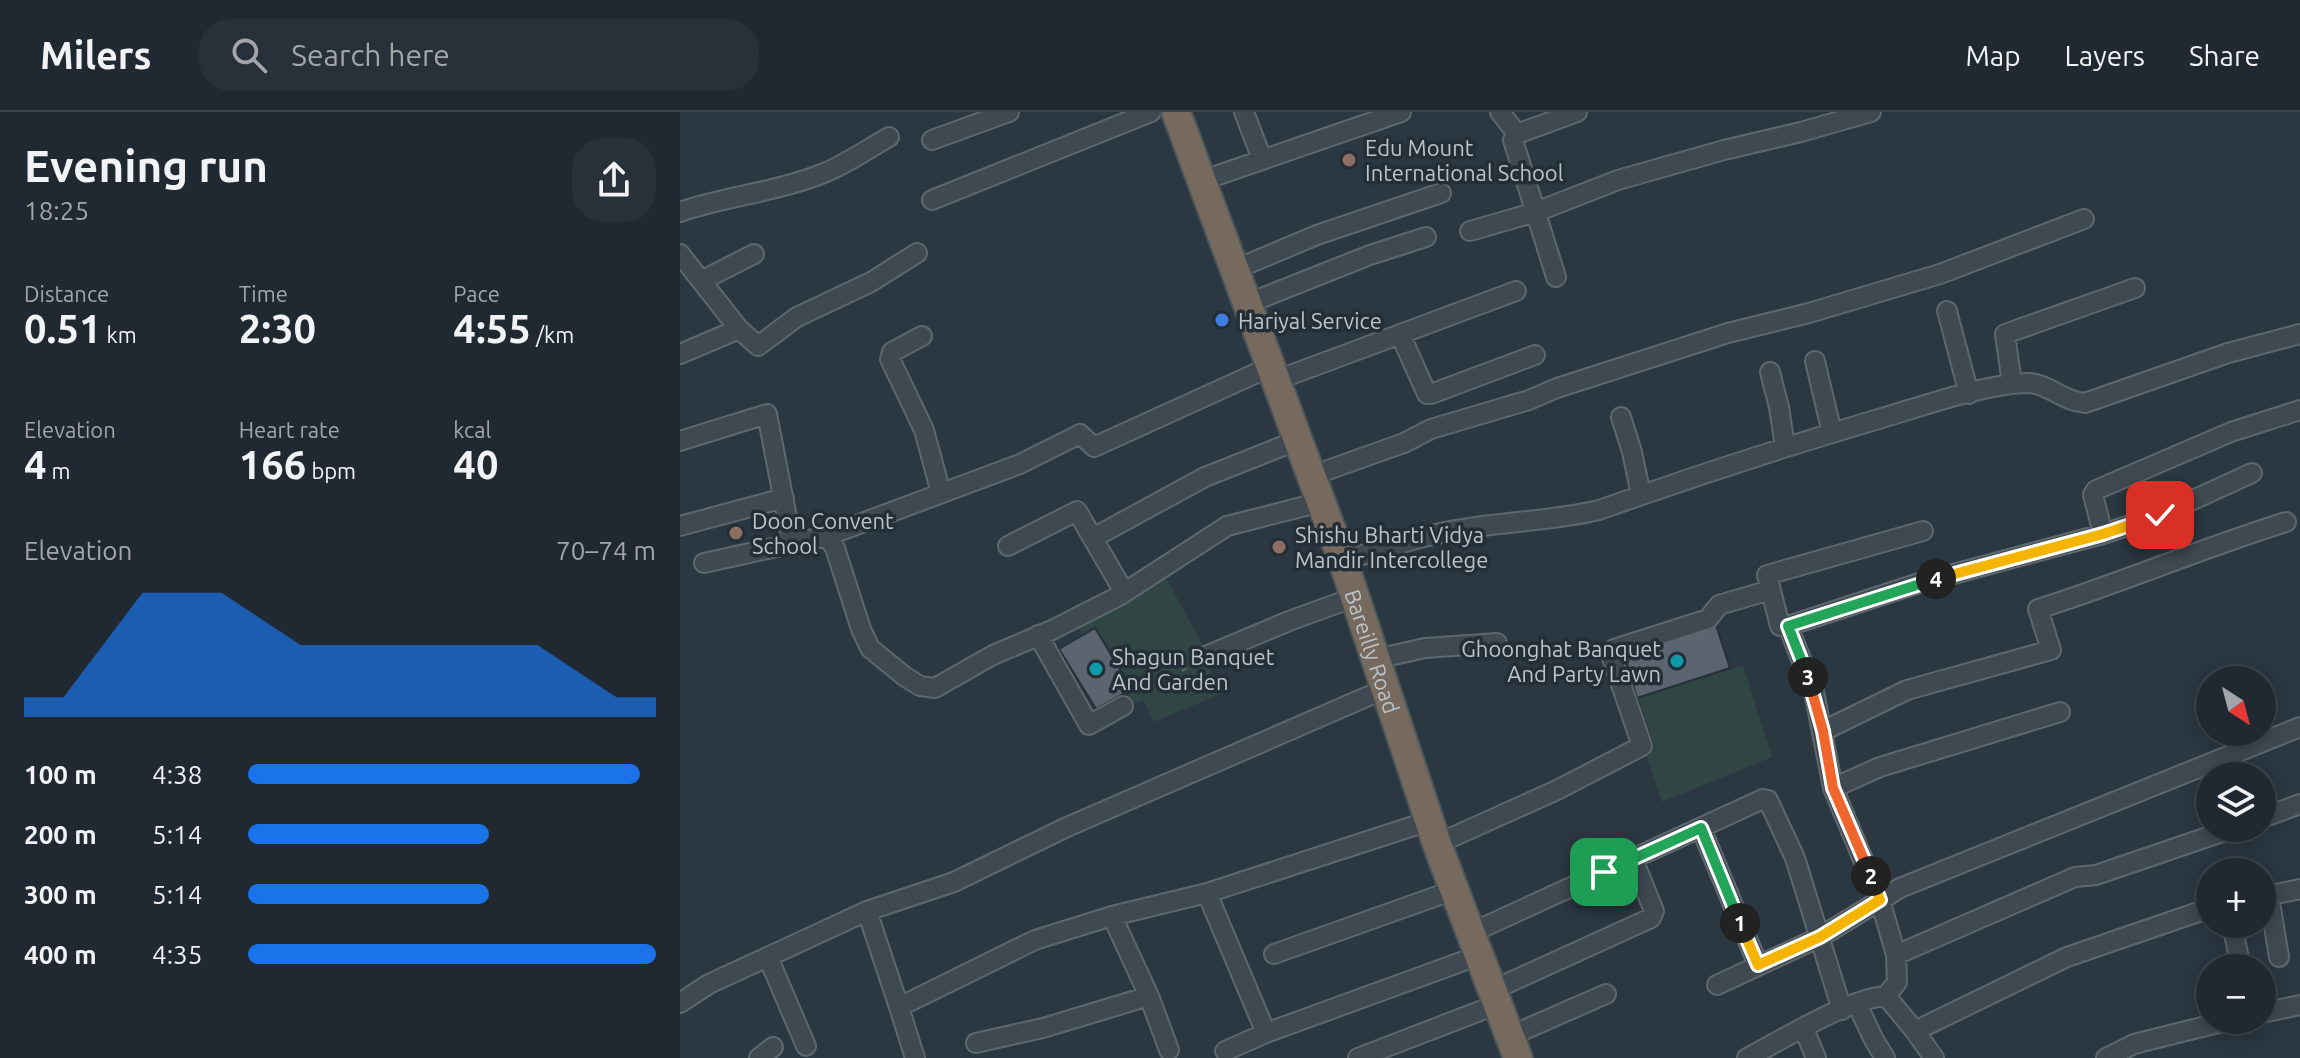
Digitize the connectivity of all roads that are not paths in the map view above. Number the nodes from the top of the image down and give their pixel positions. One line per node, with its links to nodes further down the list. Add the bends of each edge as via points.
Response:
1 (1009, 112): 11 (street)
2 (1151, 112): 15 (street)
3 (1176, 112): 13 (highway, Bareilly Road)
4 (1244, 112): 12 (street)
5 (1401, 112): 12 (street)
6 (1500, 112): 9 (street)
7 (1577, 112): 9 (street)
8 (1871, 112): 17 (street, via 1618,180)
9 (1517, 134): 17 (street, via 1513,140)
10 (889, 137): 16 (street, via 826,172)
11 (932, 140)
12 (1262, 159): 13 (street)
13 (1201, 181): 24 (highway, Bareilly Road)
14 (1441, 193): 24 (street)
15 (932, 200)
16 (680, 212)
17 (1536, 212): 19 (street); 25 (street)
18 (2084, 219): 49 (street, via 1940,274 1728,333 1431,429)
19 (1470, 231)
20 (1426, 237): 29 (street)
21 (917, 253): 31 (street, via 797,317 758,346)
22 (754, 254): 26 (street)
23 (680, 255): 26 (street)
24 (1236, 269): 29 (highway, Bareilly Road)
25 (1556, 277)
26 (701, 281): 31 (street)
27 (2135, 288): 40 (street, via 2005,334)
28 (1516, 291): 32 (street)
29 (1249, 303): 39 (highway, Bareilly Road)
30 (1947, 311): 41 (street)
31 (739, 329): 35 (street)
32 (1400, 334): 36 (street, via 1427,394); 39 (street)
33 (2300, 334): 40 (street, via 2085,403 2070,402 2041,385)
34 (922, 336): 50 (street, via 892,352 890,359 924,430)
35 (680, 354)
36 (1535, 355)
37 (1815, 361): 44 (street)
38 (1770, 372): 47 (street)
39 (1274, 373): 45 (highway, Bareilly Road); 50 (street, via 1094,447 1080,434 1020,464)
40 (2012, 384): 41 (street)
41 (1969, 394): 44 (street)
42 (2300, 410): 56 (street, via 2231,432 2096,490)
43 (1621, 417): 51 (street)
44 (1832, 433): 47 (street)
45 (1298, 440): 49 (highway, Bareilly Road); 58 (street, via 1205,477)
46 (680, 441): 52 (street, via 767,414)
47 (1785, 447): 51 (street)
48 (2252, 473): 56 (street, via 2160,515)
49 (1316, 489): 61 (highway, Bareilly Road); 64 (street, via 1227,526)
50 (941, 493): 57 (street)
51 (1641, 495): 61 (street, via 1567,518 1459,529)
52 (784, 498): 54 (street); 59 (street)
53 (2286, 522): 75 (street, via 2038,609 2051,650 1907,690)
54 (680, 526)
55 (1923, 531): 63 (street, via 1770,574)
56 (2103, 534): 66 (street, via 1916,584)
57 (827, 536): 59 (street); 67 (street, via 870,648 920,686 935,688)
58 (1093, 538): 60 (street, via 1077,511); 64 (street)
59 (792, 543): 62 (street)
60 (1008, 546)
61 (1343, 561): 65 (highway, Bareilly Road)
62 (704, 563)
63 (1770, 590): 66 (street, via 1780,626); 80 (street, via 1719,605 1708,619 1614,649 1611,655 1642,746 1557,790)
64 (1124, 592): 67 (street)
65 (1355, 597): 69 (street); 70 (highway, Bareilly Road)
66 (1788, 626): 75 (street)
67 (1038, 635): 72 (street, via 1089,725)
68 (1497, 643): 70 (street, via 1425,648)
69 (1206, 656)
70 (1376, 659): 71 (highway, Bareilly Road)
71 (1387, 688): 80 (highway, Bareilly Road); 88 (street, via 954,882)
72 (1123, 706)
73 (2060, 712): 76 (street, via 1880,767)
74 (2300, 727): 87 (street)
75 (1823, 731): 76 (street)
76 (1833, 788): 87 (street)
77 (2300, 804): 78 (street)
78 (2276, 813)
79 (1701, 828): 82 (street); 91 (street, via 1768,800 1795,858); 98 (street)
80 (1433, 832): 84 (highway, Bareilly Road); 85 (street)
81 (2196, 841): 95 (street, via 2096,875 2075,877)
82 (1633, 859): 93 (street); 103 (street, via 1654,911 1651,918)
83 (2300, 889): 86 (street)
84 (1454, 890): 93 (highway, Bareilly Road); 94 (street)
85 (1207, 893): 90 (street); 112 (street)
86 (2276, 894)
87 (1880, 900): 91 (street); 95 (street)
88 (867, 911): 96 (street); 106 (street)
89 (2196, 913): 111 (street, via 2067,957)
90 (1112, 916): 101 (street); 106 (street, via 1035,940)
91 (1820, 937): 98 (street); 107 (street)
92 (2275, 938): 97 (street)
93 (1475, 944): 103 (highway, Bareilly Road); 112 (street)
94 (1274, 954)
95 (1896, 955): 102 (street, via 1897,982)
96 (768, 957): 104 (street); 114 (street)
97 (2279, 957)
98 (1758, 965): 99 (street)
99 (1717, 985)
100 (1606, 994): 117 (street)
101 (1149, 996): 113 (street); 115 (street)
102 (1886, 996): 107 (street); 111 (street)
103 (1496, 997): 117 (highway, Bareilly Road); 120 (street)
104 (680, 1003)
105 (2300, 1005): 108 (street)
106 (899, 1007): 119 (street)
107 (1850, 1007): 110 (street); 122 (street)
108 (2276, 1010)
109 (2196, 1028): 124 (street, via 2134,1044)
110 (1804, 1029): 118 (street); 121 (street)
111 (1915, 1031): 123 (street)
112 (1266, 1033): 116 (street)
113 (976, 1043)
114 (806, 1046)
115 (1169, 1050)
116 (1225, 1051)
117 (1510, 1051)
118 (1749, 1057)
119 (915, 1058)
120 (1358, 1058)
121 (1816, 1058)
122 (1885, 1058)
123 (1934, 1058)
124 (2106, 1058)

